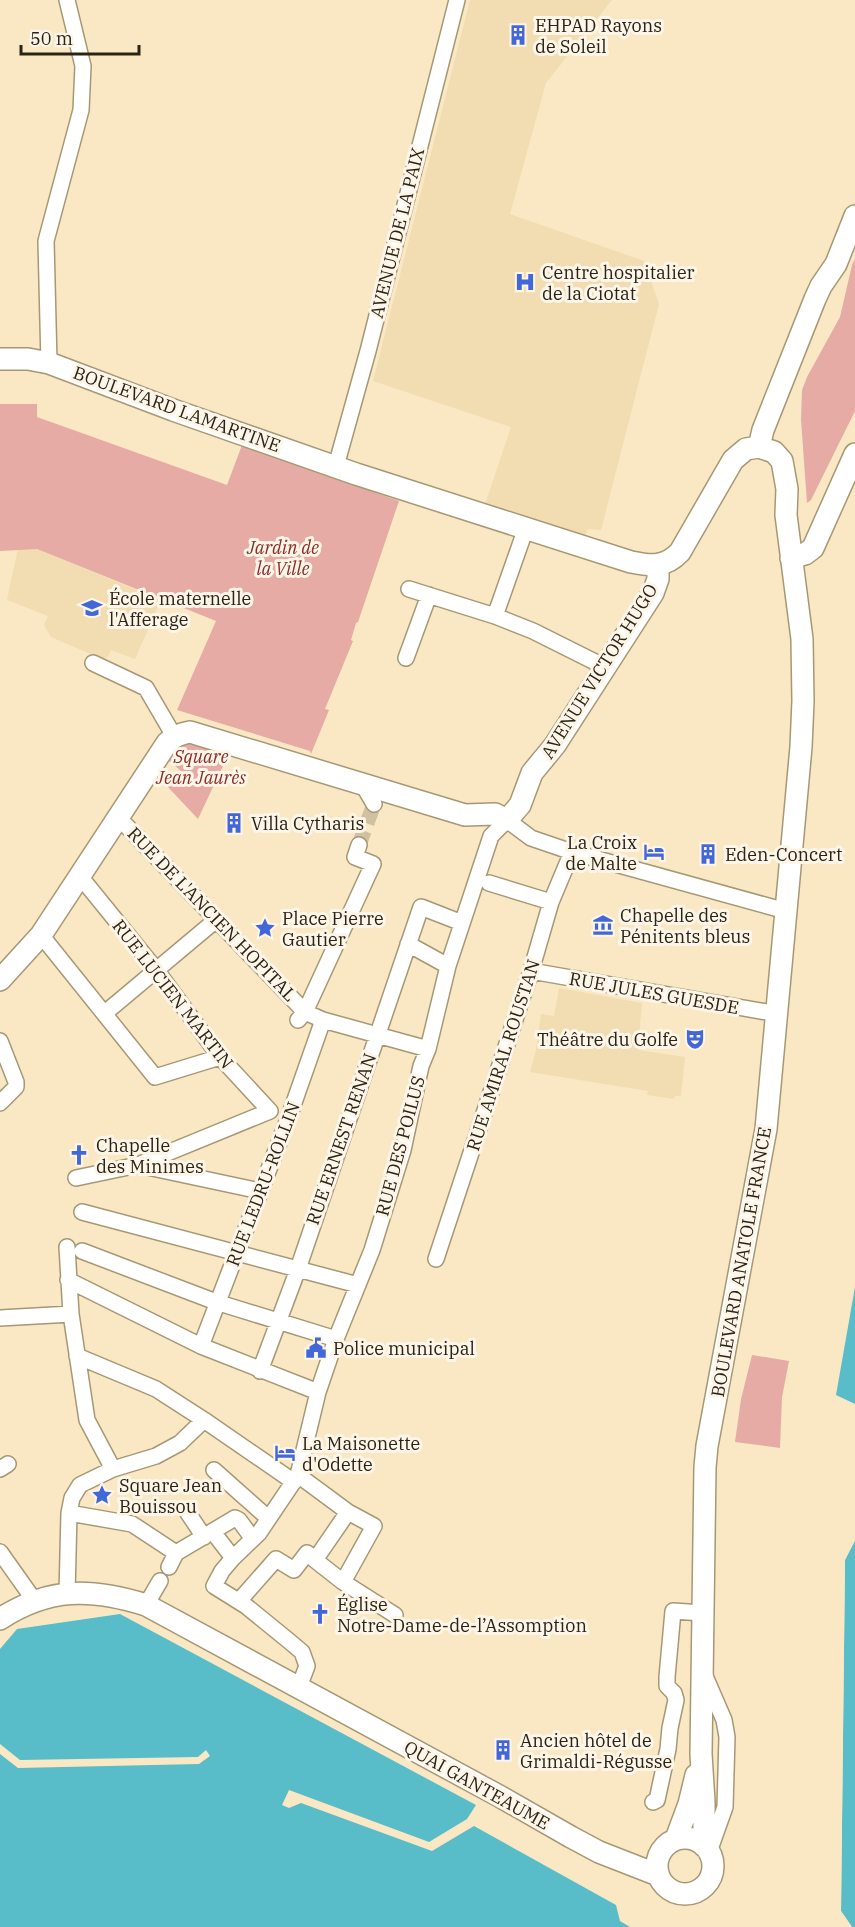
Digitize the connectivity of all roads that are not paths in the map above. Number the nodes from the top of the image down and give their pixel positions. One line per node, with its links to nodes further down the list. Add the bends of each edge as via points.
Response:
1 (67, 0): 5 (street, BOULEVARD LAMARTINE, via 83,66 81,110 46,242)
2 (457, 0): 8 (street, AVENUE DE LA PAIX)
3 (855, 216): 6 (street, via 836,264 818,292 764,430)
4 (0, 359): 5 (street)
5 (49, 363): 8 (street, BOULEVARD LAMARTINE)
6 (761, 448): 10 (street, BOULEVARD ANATOLE FRANCE, via 774,452 782,461); 13 (street, AVENUE VICTOR HUGO, via 746,449 733,460 680,552)
7 (855, 454): 9 (street)
8 (336, 466): 11 (street, BOULEVARD LAMARTINE)
9 (822, 524): 10 (street, via 812,530); 12 (street, via 813,548)
10 (787, 526): 12 (street, BOULEVARD ANATOLE FRANCE)
11 (526, 528): 13 (street, BOULEVARD LAMARTINE, via 631,562); 16 (street)
12 (791, 558): 30 (street, BOULEVARD ANATOLE FRANCE, via 804,671)
13 (658, 566): 19 (street, AVENUE VICTOR HUGO, via 653,593)
14 (409, 589): 15 (street)
15 (429, 595): 16 (street); 17 (street)
16 (495, 616): 19 (street)
17 (406, 658)
18 (93, 663): 20 (street, via 146,688)
19 (605, 667): 24 (street, AVENUE VICTOR HUGO, via 555,745 532,773 520,805)
20 (170, 740): 21 (street, via 190,732); 23 (street)
21 (363, 784): 22 (street); 24 (street, via 465,815 495,814)
22 (374, 804)
23 (118, 817): 27 (street); 31 (street, RUE DE L'ANCIEN HOPITAL)
24 (507, 820): 26 (street, via 531,838); 32 (street, RUE DES POILUS, via 491,836)
25 (359, 845): 41 (street, via 355,857 373,864)
26 (572, 852): 29 (street, RUE AMIRAL ROUSTAN); 30 (street)
27 (79, 875): 33 (street); 36 (street, RUE LUCIEN MARTIN)
28 (489, 883): 29 (street)
29 (551, 902): 37 (street, RUE AMIRAL ROUSTAN)
30 (786, 911): 40 (street, BOULEVARD ANATOLE FRANCE)
31 (216, 920): 36 (street); 41 (street, RUE DE L'ANCIEN HOPITAL)
32 (462, 923): 34 (street, RUE ERNEST RENAN, via 421,907); 35 (street, RUE DES POILUS)
33 (41, 935): 38 (street); 39 (street)
34 (408, 944): 35 (street); 43 (street, RUE ERNEST RENAN)
35 (448, 966): 45 (street, RUE DES POILUS)
36 (157, 971): 39 (street); 46 (street, RUE LUCIEN MARTIN)
37 (531, 971): 40 (street, RUE JULES GUESDE); 55 (street, RUE AMIRAL ROUSTAN)
38 (0, 980)
39 (105, 1013): 46 (street, via 155,1077)
40 (778, 1014): 89 (street, BOULEVARD ANATOLE FRANCE, via 766,1128 707,1446)
41 (301, 1016): 42 (street)
42 (322, 1020): 43 (street); 49 (street, RUE LEDRU-ROLLIN)
43 (376, 1035): 45 (street); 56 (street, RUE ERNEST RENAN)
44 (0, 1041): 47 (street, via 16,1082 16,1087)
45 (428, 1049): 58 (street, RUE DES POILUS, via 403,1150)
46 (220, 1057): 48 (street, RUE LUCIEN MARTIN)
47 (0, 1103)
48 (270, 1111): 49 (street); 50 (street)
49 (290, 1114): 52 (street, RUE LEDRU-ROLLIN)
50 (138, 1165): 51 (street); 52 (street)
51 (76, 1178)
52 (260, 1191): 54 (street, RUE LEDRU-ROLLIN)
53 (82, 1212): 54 (street)
54 (237, 1254): 56 (street); 59 (street, RUE LEDRU-ROLLIN)
55 (436, 1259)
56 (298, 1269): 58 (street); 62 (street, RUE ERNEST RENAN)
57 (68, 1280): 59 (street, via 75,1249); 60 (street); 64 (street)
58 (358, 1285): 63 (street, RUE DES POILUS)
59 (216, 1302): 62 (street); 64 (street, RUE LEDRU-ROLLIN)
60 (71, 1314): 61 (street); 65 (street)
61 (0, 1318)
62 (278, 1323): 63 (street); 66 (street, RUE ERNEST RENAN)
63 (336, 1339): 67 (street, RUE DES POILUS)
64 (201, 1346): 66 (street)
65 (77, 1356): 68 (street, via 156,1389); 69 (street, via 87,1420)
66 (260, 1371): 67 (street)
67 (318, 1392): 71 (street, RUE DES POILUS)
68 (204, 1420): 69 (street, via 180,1443 156,1456); 71 (street)
69 (113, 1469): 73 (street, via 80,1485)
70 (214, 1470): 75 (street)
71 (296, 1478): 72 (street); 75 (street)
72 (348, 1512): 81 (street); 84 (street, via 374,1526)
73 (69, 1513): 79 (street, via 132,1524); 85 (street)
74 (188, 1513): 76 (street)
75 (268, 1518): 77 (street)
76 (208, 1535): 77 (street, via 235,1518); 79 (street); 80 (street)
77 (253, 1539): 80 (street)
78 (0, 1552): 86 (street)
79 (176, 1553): 82 (street)
80 (233, 1558): 87 (street, via 214,1586)
81 (315, 1560): 84 (street); 87 (street, via 307,1553 294,1570 276,1559)
82 (168, 1567)
83 (160, 1581): 88 (street)
84 (343, 1582): 90 (street)
85 (67, 1594): 86 (street, QUAI GANTEAUME); 88 (street, QUAI GANTEAUME, via 97,1593)
86 (34, 1600): 91 (street, QUAI GANTEAUME)
87 (239, 1602): 93 (street, via 302,1652 307,1666)
88 (146, 1605): 93 (street, QUAI GANTEAUME)
89 (703, 1613): 92 (street, BOULEVARD ANATOLE FRANCE); 95 (street, via 673,1611 667,1686 676,1700 662,1779)
90 (395, 1615)
91 (0, 1619)
92 (702, 1670): 94 (street, BOULEVARD ANATOLE FRANCE); 97 (street, BOULEVARD ANATOLE FRANCE, via 724,1720 727,1737 725,1807)
93 (299, 1688): 98 (street, QUAI GANTEAUME, via 589,1847)
94 (701, 1754): 96 (street, BOULEVARD ANATOLE FRANCE); 97 (street, BOULEVARD ANATOLE FRANCE)
95 (653, 1802)
96 (676, 1839): 97 (street, via 696,1840); 98 (street, via 659,1854)
97 (707, 1849): 98 (street, via 713,1868 711,1877 698,1890 678,1893 669,1889)
98 (658, 1875)

